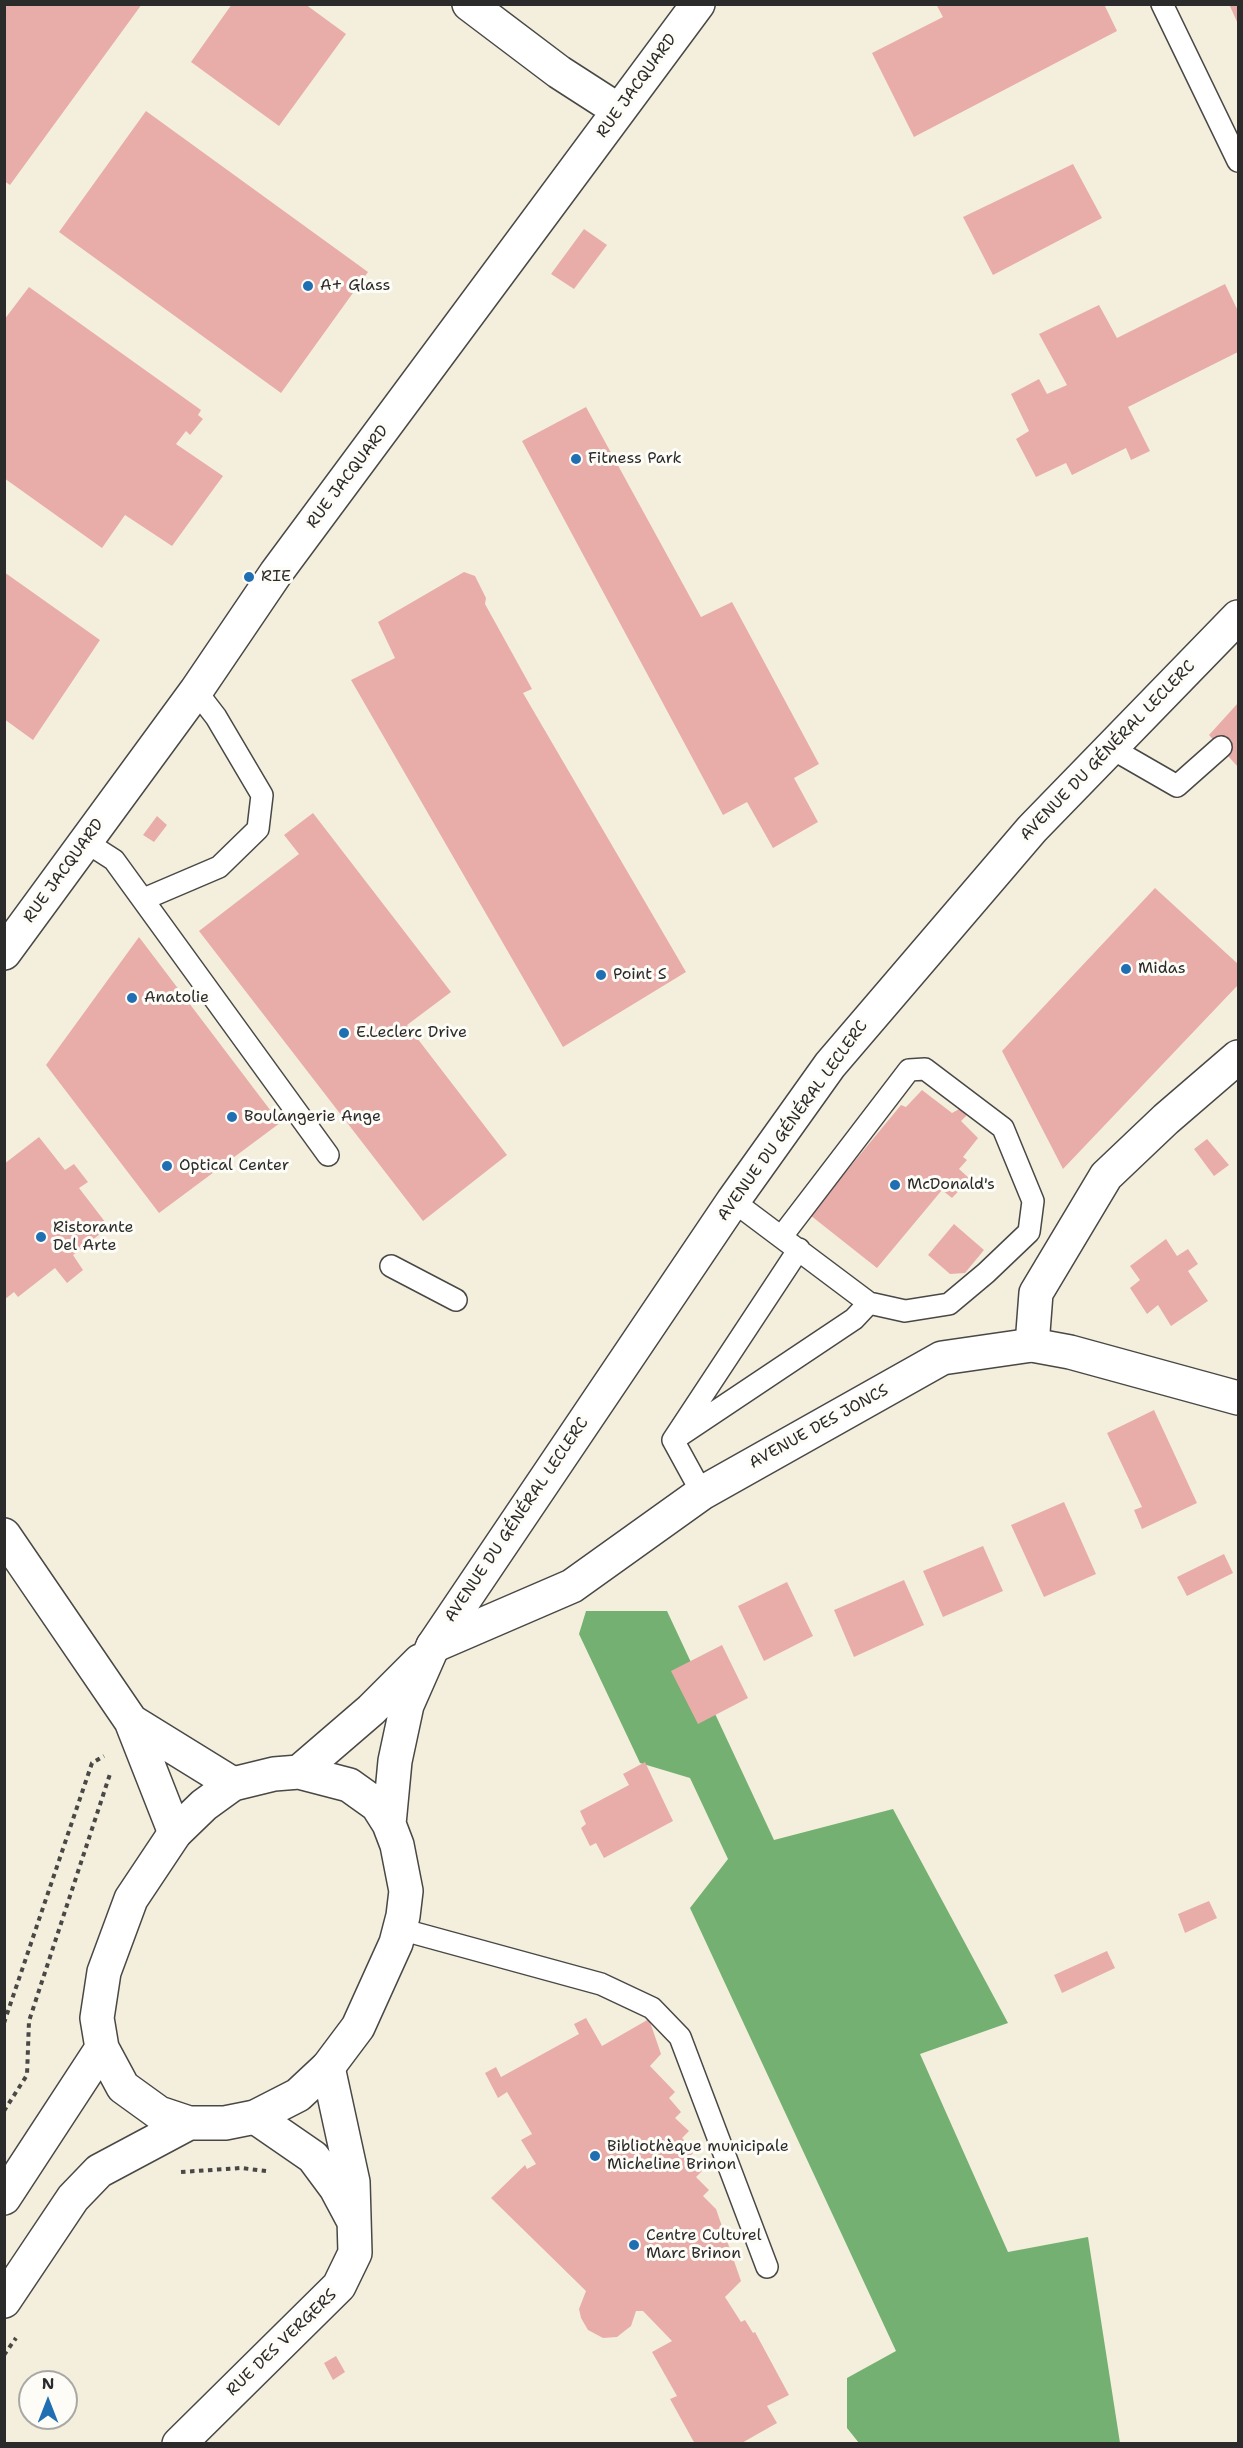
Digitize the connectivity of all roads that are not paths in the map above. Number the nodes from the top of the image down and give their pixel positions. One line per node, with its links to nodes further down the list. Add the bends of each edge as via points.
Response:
1 (468, 4): 4 (street, via 559,72)
2 (698, 4): 4 (street, RUE JACQUARD)
3 (1162, 4): 5 (lane)
4 (618, 110): 7 (street, RUE JACQUARD, via 276,573)
5 (1239, 161)
6 (1239, 616): 9 (street, AVENUE DU GÉNÉRAL LECLERC)
7 (196, 691): 10 (street, RUE JACQUARD); 11 (lane, via 262,795 258,829 219,867)
8 (1221, 747): 9 (lane, via 1177,786)
9 (1111, 748): 15 (street, AVENUE DU GÉNÉRAL LECLERC, via 1032,829 886,996 830,1065)
10 (86, 842): 11 (lane, via 114,860); 12 (street, RUE JACQUARD)
11 (144, 899): 14 (lane)
12 (4, 953)
13 (1239, 1057): 21 (street, via 1106,1176 1036,1293)
14 (328, 1155)
15 (733, 1201): 16 (lane); 26 (street, AVENUE DU GÉNÉRAL LECLERC)
16 (782, 1236): 17 (lane); 20 (lane, via 909,1070 925,1069 1003,1128 1033,1201 1029,1232 949,1304 905,1311)
17 (799, 1249): 20 (lane); 23 (lane)
18 (391, 1266): 19 (lane)
19 (456, 1300)
20 (869, 1304): 23 (lane, via 854,1319)
21 (1032, 1345): 22 (street, AVENUE DES JONCS); 24 (street, AVENUE DES JONCS, via 942,1358)
22 (1239, 1398)
23 (673, 1440): 24 (lane)
24 (702, 1493): 26 (street, AVENUE DES JONCS, via 572,1586)
25 (4, 1535): 27 (street)
26 (433, 1646): 28 (street, AVENUE DU GÉNÉRAL LECLERC, via 371,1710); 30 (street, AVENUE DU GÉNÉRAL LECLERC, via 408,1705 395,1761)
27 (126, 1733): 29 (street); 31 (street)
28 (299, 1772): 29 (street); 30 (street, via 350,1785 377,1805)
29 (232, 1784): 31 (street)
30 (389, 1824): 32 (street, via 406,1891)
31 (176, 1833): 33 (street, via 131,1899 104,1972 97,2019)
32 (400, 1929): 34 (street, via 357,2027); 39 (lane, via 601,1984 652,2008 680,2037)
33 (102, 2048): 36 (street, via 123,2088 159,2113); 37 (street)
34 (328, 2067): 35 (street, via 298,2095); 38 (street, RUE DES VERGERS, via 354,2182)
35 (255, 2117): 36 (street, via 225,2123); 38 (street, via 313,2157)
36 (189, 2123): 40 (street, via 99,2171 73,2198)
37 (4, 2198)
38 (357, 2226): 41 (street, RUE DES VERGERS, via 355,2253 339,2286)
39 (767, 2267)
40 (4, 2301)
41 (179, 2444)

